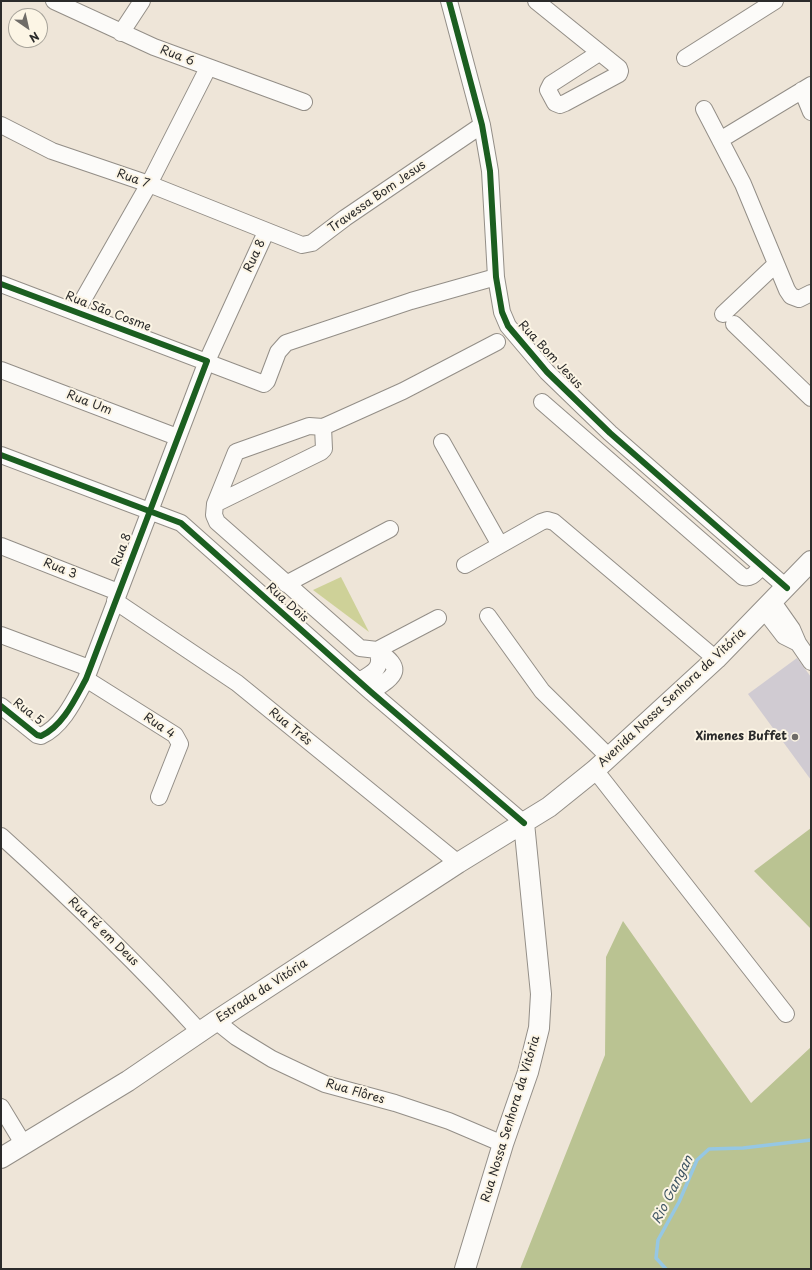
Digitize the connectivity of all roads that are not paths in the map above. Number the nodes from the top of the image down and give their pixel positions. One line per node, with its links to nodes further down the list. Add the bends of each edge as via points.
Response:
1 (54, 1): 6 (street, Rua 6)
2 (142, 1): 6 (street)
3 (449, 1): 15 (street, Rua Bom Jesus)
4 (536, 1): 7 (street)
5 (775, 1): 8 (street)
6 (121, 33): 9 (street, Rua 6)
7 (599, 53)
8 (685, 58)
9 (208, 68): 11 (street, Rua 6); 17 (street)
10 (806, 88): 13 (street); 16 (street)
11 (304, 102)
12 (704, 109): 16 (street)
13 (811, 112)
14 (1, 125): 17 (street, Rua 7, via 52,151)
15 (482, 125): 18 (street, Travessa Bom Jesus, via 344,218 312,243 302,245); 20 (street, Rua Bom Jesus, via 490,171)
16 (720, 140): 19 (street, via 743,184)
17 (149, 184): 18 (street, Rua 7); 23 (street)
18 (266, 232): 25 (street, Rua 8)
19 (776, 264): 22 (street, via 791,296 799,299); 27 (street, via 728,319)
20 (496, 277): 25 (street, Rua São Cosme, via 411,301 286,343 278,352 266,383 262,384); 40 (street, Rua Bom Jesus, via 506,321 514,335 547,372 610,433)
21 (2, 287): 23 (street, Rua São Cosme)
22 (811, 293)
23 (76, 312): 25 (street, Rua São Cosme)
24 (497, 342): 29 (street, via 403,391)
25 (207, 361): 30 (street, Rua 8)
26 (1, 370): 30 (street, Rua Um)
27 (811, 398)
28 (542, 402): 40 (street, via 743,577 753,576)
29 (323, 427): 33 (street, via 325,445 321,452); 33 (street, via 309,426 236,452)
30 (177, 437): 34 (street, Rua 8)
31 (442, 442): 36 (street)
32 (1, 456): 34 (street, Rua Dois)
33 (214, 504): 41 (street, via 217,522)
34 (149, 510): 42 (street, Rua 8); 51 (street, Rua Dois, via 180,523)
35 (390, 529): 41 (street)
36 (500, 545): 39 (street); 48 (street, via 541,522 554,522)
37 (1, 546): 42 (street, Rua 3)
38 (811, 561): 43 (main road, Avenida Nossa Senhora da Vitória)
39 (465, 565)
40 (761, 567): 43 (street, Rua Bom Jesus)
41 (286, 584): 47 (street, via 356,646 364,650)
42 (116, 596): 50 (street, Rua 8); 61 (street, Rua Três, via 237,684)
43 (775, 600): 48 (main road, Avenida Nossa Senhora da Vitória); 49 (street, Rua Bom Jesus)
44 (488, 616): 55 (street, via 542,691)
45 (438, 618): 47 (street)
46 (1, 635): 50 (street, Rua 4)
47 (377, 650): 51 (street, via 380,659 378,667); 52 (street, via 390,660 394,672 392,677)
48 (716, 659): 55 (main road, Avenida Nossa Senhora da Vitória)
49 (811, 662)
50 (88, 674): 54 (street, Rua 8, via 72,704 58,723); 56 (street, Rua 4, via 175,735 179,741)
51 (359, 682): 52 (street, Rua Dois)
52 (371, 692): 57 (street, Rua Dois)
53 (1, 706): 54 (street, Rua 5)
54 (41, 736)
55 (602, 763): 57 (main road, Avenida Nossa Senhora da Vitória, via 549,807); 62 (street)
56 (158, 797)
57 (524, 824): 58 (main road, Estrada da Vitória); 60 (main road, Rua Nossa Senhora da Vitória)
58 (506, 833): 60 (main road, via 515,835); 61 (main road, Estrada da Vitória)
59 (1, 836): 64 (street, Rua Fé em Deus, via 104,931)
60 (525, 845): 66 (main road, Rua Nossa Senhora da Vitória, via 541,986 541,1010 535,1048)
61 (458, 862): 63 (main road, Estrada da Vitória)
62 (786, 1014)
63 (216, 1021): 64 (main road, Estrada da Vitória); 66 (street, Rua Flôres, via 236,1037 272,1059 325,1084 395,1103)
64 (200, 1032): 67 (main road, Estrada da Vitória, via 128,1081)
65 (1, 1107): 67 (street)
66 (503, 1144): 69 (main road, Rua Nossa Senhora da Vitória)
67 (24, 1145): 68 (main road, Estrada da Vitória)
68 (1, 1158)
69 (465, 1269)

